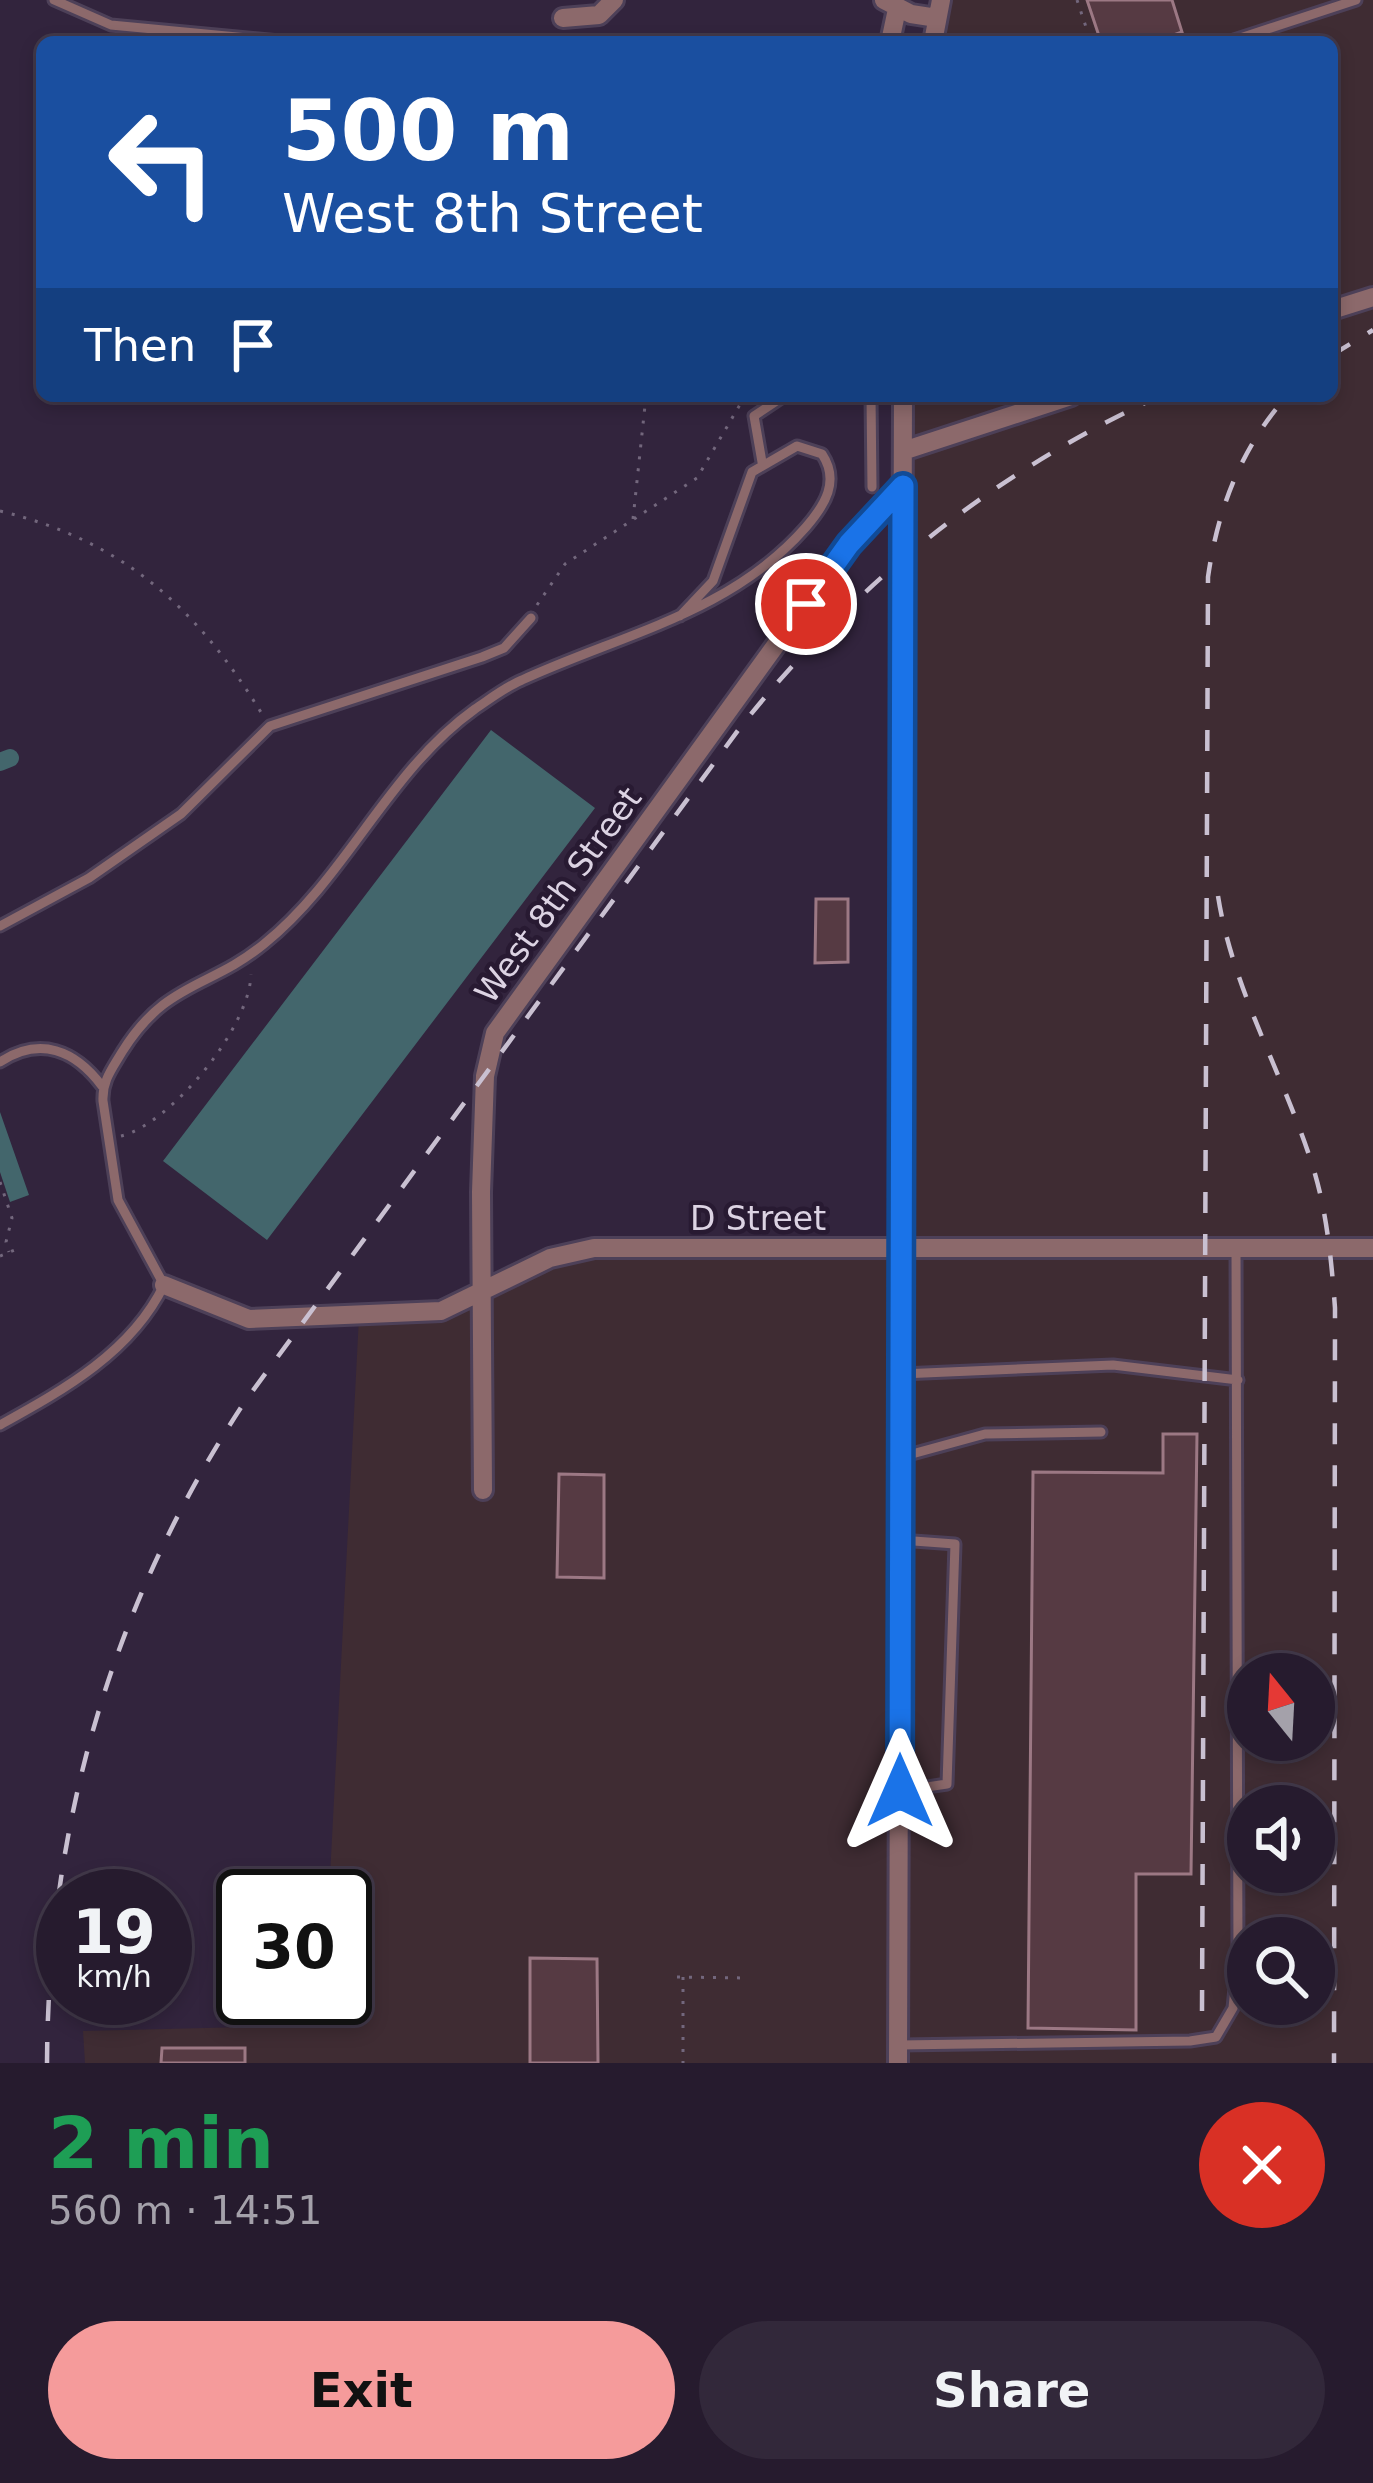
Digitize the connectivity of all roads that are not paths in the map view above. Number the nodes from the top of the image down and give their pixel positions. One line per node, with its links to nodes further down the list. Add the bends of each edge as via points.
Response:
1 (54, 0): 7 (lane, via 111,25)
2 (614, 0): 6 (street, via 599,15)
3 (1356, 0): 9 (lane)
4 (891, 4): 5 (street); 8 (street)
5 (939, 9)
6 (563, 18)
7 (227, 36)
8 (890, 36)
9 (1246, 36)
10 (1373, 297): 11 (street)
11 (1338, 308)
12 (775, 402): 17 (lane, via 754,416)
13 (871, 402): 19 (lane)
14 (903, 402): 16 (street)
15 (1053, 402): 16 (street)
16 (903, 451): 18 (street)
17 (763, 462): 20 (lane, via 752,472 713,581); 20 (lane, via 797,446 823,454 831,481 825,503 754,576)
18 (903, 486): 25 (street); 29 (street, West 8th Street, via 849,544 495,1033 484,1103)
19 (872, 487)
20 (680, 616): 24 (lane, via 517,682 449,729 406,772 333,875 247,956 148,1015)
21 (531, 618): 22 (lane, via 482,657 270,726 181,814)
22 (0, 926)
23 (0, 1062): 24 (lane, via 28,1049 54,1049 78,1059)
24 (102, 1086): 28 (lane, via 118,1200)
25 (902, 1248): 26 (street, D Street); 29 (street, D Street, via 594,1248 550,1258); 30 (street)
26 (1235, 1248): 27 (street, D Street); 31 (lane)
27 (1373, 1249)
28 (164, 1285): 29 (street, D Street, via 249,1319 441,1311); 32 (lane, via 146,1315 90,1370)
29 (484, 1293): 35 (street, West 8th Street)
30 (901, 1374): 31 (lane, via 1113,1365); 34 (street)
31 (1238, 1380): 38 (lane, via 1233,2008 1216,2037 1190,2042)
32 (0, 1425)
33 (1101, 1432): 34 (lane, via 986,1433)
34 (901, 1457): 36 (street)
35 (483, 1490)
36 (901, 1540): 37 (street); 37 (lane, via 956,1544 947,1784)
37 (900, 1791): 38 (street)
38 (898, 2054)

